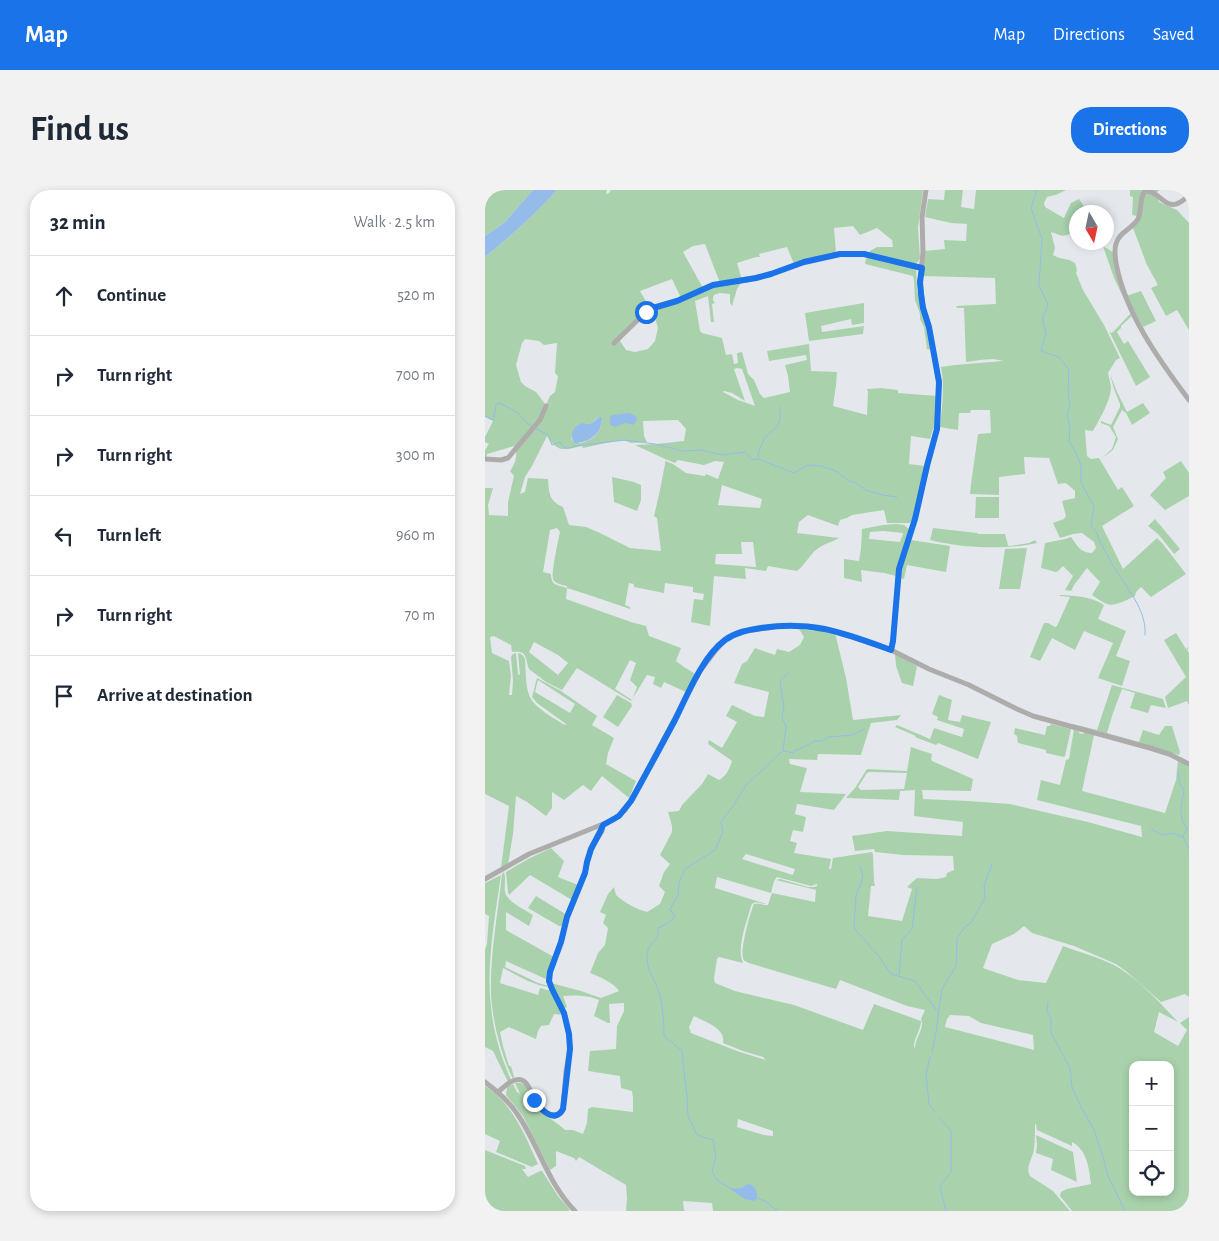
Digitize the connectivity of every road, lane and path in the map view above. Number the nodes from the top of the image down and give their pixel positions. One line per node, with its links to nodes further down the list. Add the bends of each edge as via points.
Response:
1 (925, 190): 3 (street)
2 (1189, 196): 5 (street, via 1171,204 1153,191 1145,191 1137,220 1119,236 1114,252 1131,308 1159,358)
3 (922, 268): 4 (street, via 864,254 823,257 771,274 713,285 653,308); 8 (street, via 923,308 939,382 937,429 899,569)
4 (614, 343)
5 (1189, 400)
6 (546, 406): 7 (street, via 541,418 508,458)
7 (485, 459)
8 (891, 650): 9 (street, via 1033,716 1150,748); 10 (street, via 817,627 782,626 732,636 715,650 700,671 631,801 619,816)
9 (1189, 764)
10 (603, 825): 11 (street, via 529,854); 13 (street, via 591,849 550,972 549,981 564,1013 569,1034 563,1109 558,1115 546,1113 534,1100 528,1085 521,1080 514,1080)
11 (485, 879)
12 (485, 1082): 13 (street)
13 (498, 1092): 14 (street, via 517,1113 556,1187)
14 (575, 1211)

